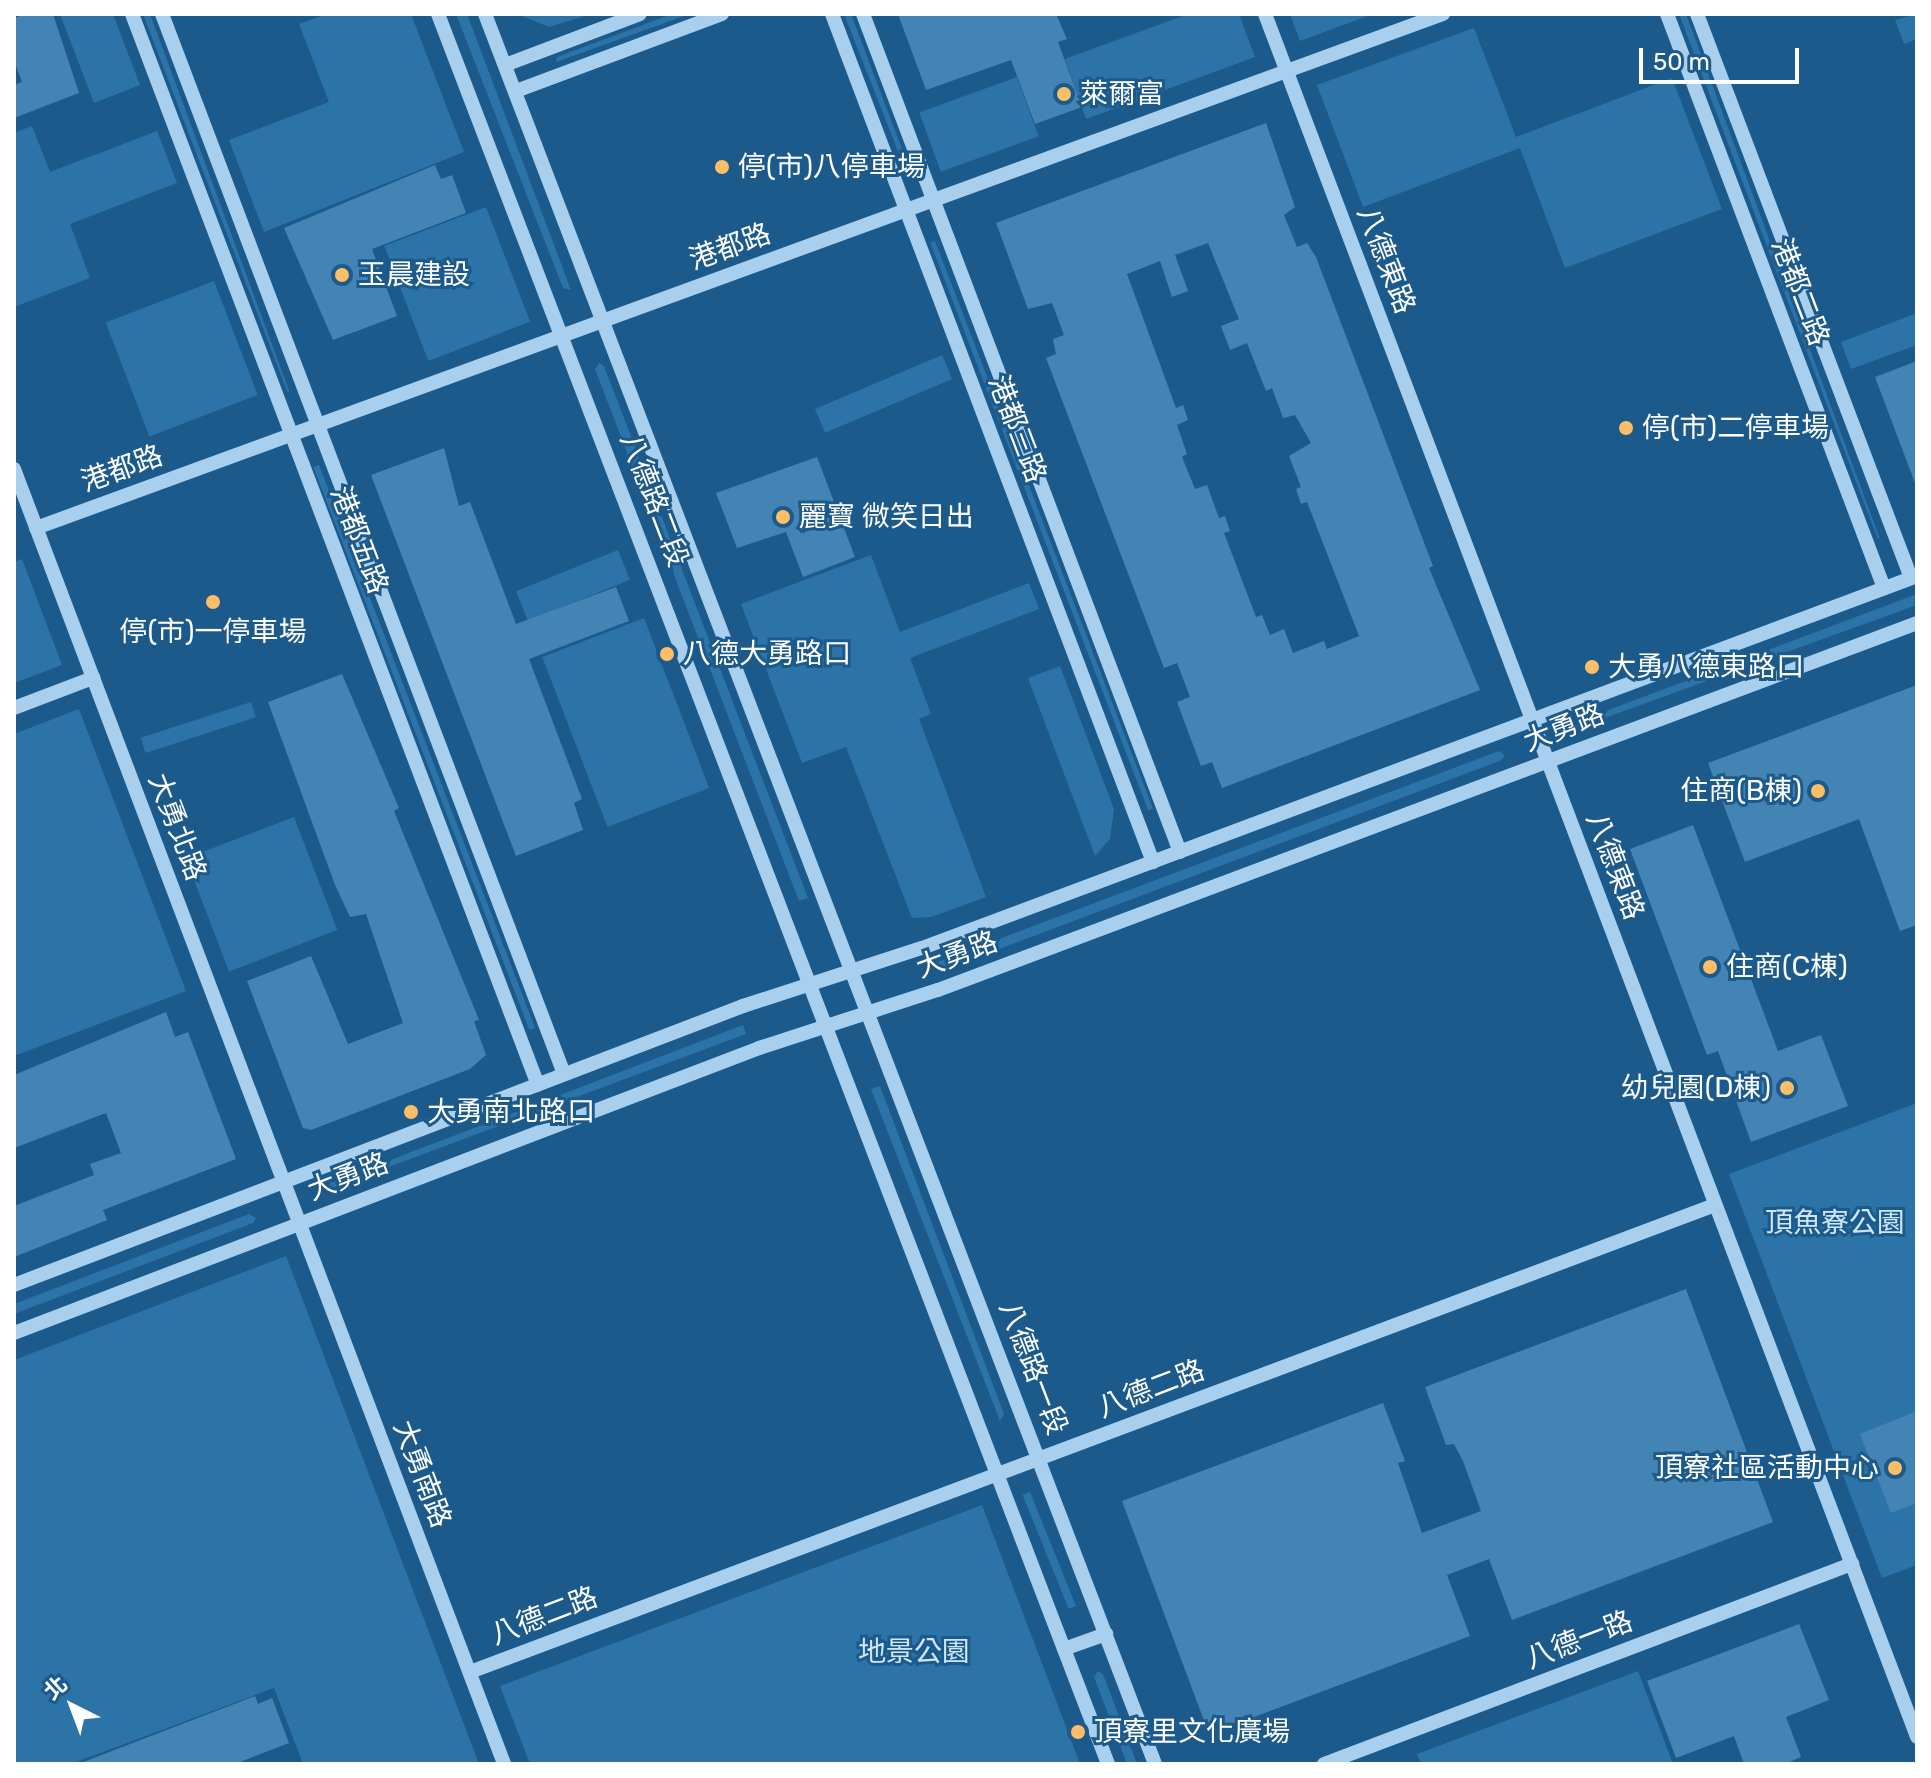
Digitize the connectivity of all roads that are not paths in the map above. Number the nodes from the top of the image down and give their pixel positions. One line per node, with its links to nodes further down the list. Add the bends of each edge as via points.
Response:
1 (132, 14): 21 (street, 港都五路)
2 (162, 14): 20 (street, 港都五路)
3 (438, 14): 19 (street, 八德路二段)
4 (485, 14): 13 (street, 八德路二段)
5 (640, 14): 13 (street)
6 (722, 14): 15 (street)
7 (832, 14): 17 (street, 港都三路)
8 (863, 14): 16 (street, 港都三路)
9 (1265, 14): 14 (street, 八德東路)
10 (1443, 14): 14 (street, 港都路)
11 (1667, 14): 25 (street, 港都二路)
12 (1697, 14): 24 (street, 港都二路)
13 (505, 65): 15 (street, 八德路二段)
14 (1286, 71): 16 (street, 港都路); 29 (street, 八德東路)
15 (516, 91): 18 (street, 八德路二段)
16 (933, 200): 17 (street, 港都路); 31 (street, 港都三路)
17 (906, 210): 18 (street, 港都路); 32 (street, 港都三路)
18 (605, 320): 19 (street, 港都路); 33 (street, 八德路二段)
19 (563, 335): 20 (street, 港都路); 34 (street, 八德路二段)
20 (318, 425): 21 (street, 港都路); 38 (street, 港都五路)
21 (291, 435): 23 (street, 港都路); 39 (street, 港都五路)
22 (14, 469): 23 (street, 大勇北路)
23 (36, 528): 27 (street, 大勇北路)
24 (1914, 577): 25 (street, 大勇路)
25 (1884, 588): 29 (street, 大勇路)
26 (1917, 623): 30 (street, 大勇路)
27 (93, 678): 28 (street); 40 (street, 大勇北路)
28 (14, 708)
29 (1532, 720): 30 (street, 八德東路); 31 (street, 大勇路)
30 (1548, 762): 36 (street, 大勇路); 42 (street, 八德東路)
31 (1180, 852): 32 (street, 大勇路)
32 (1153, 862): 33 (street, 大勇路)
33 (854, 970): 34 (street, 大勇路); 35 (street, 八德路二段)
34 (812, 984): 37 (street, 八德路二段); 38 (street, 大勇路)
35 (862, 991): 36 (street, 八德路一段)
36 (870, 1012): 37 (street, 大勇路); 46 (street, 八德路一段)
37 (828, 1026): 43 (street, 大勇路); 47 (street)
38 (564, 1074): 39 (street, 大勇路)
39 (538, 1085): 40 (street, 大勇路)
40 (284, 1182): 41 (street, 大勇北路); 44 (street, 大勇路)
41 (292, 1203): 43 (street, 大勇南路)
42 (1715, 1205): 46 (street, 八德二路); 48 (street, 八德東路)
43 (299, 1223): 45 (street, 大勇路); 51 (street, 大勇南路)
44 (14, 1285)
45 (14, 1333)
46 (1039, 1458): 47 (street, 八德二路); 49 (street, 八德路一段)
47 (997, 1473): 50 (street); 51 (street, 八德二路)
48 (1852, 1564): 52 (street, 八德東路); 56 (street, 八德一路)
49 (1106, 1634): 50 (street); 55 (street, 八德路一段)
50 (1064, 1649): 54 (street)
51 (470, 1672): 53 (street, 大勇南路)
52 (1917, 1737)
53 (504, 1764)
54 (1108, 1764)
55 (1155, 1764)
56 (1324, 1764)

